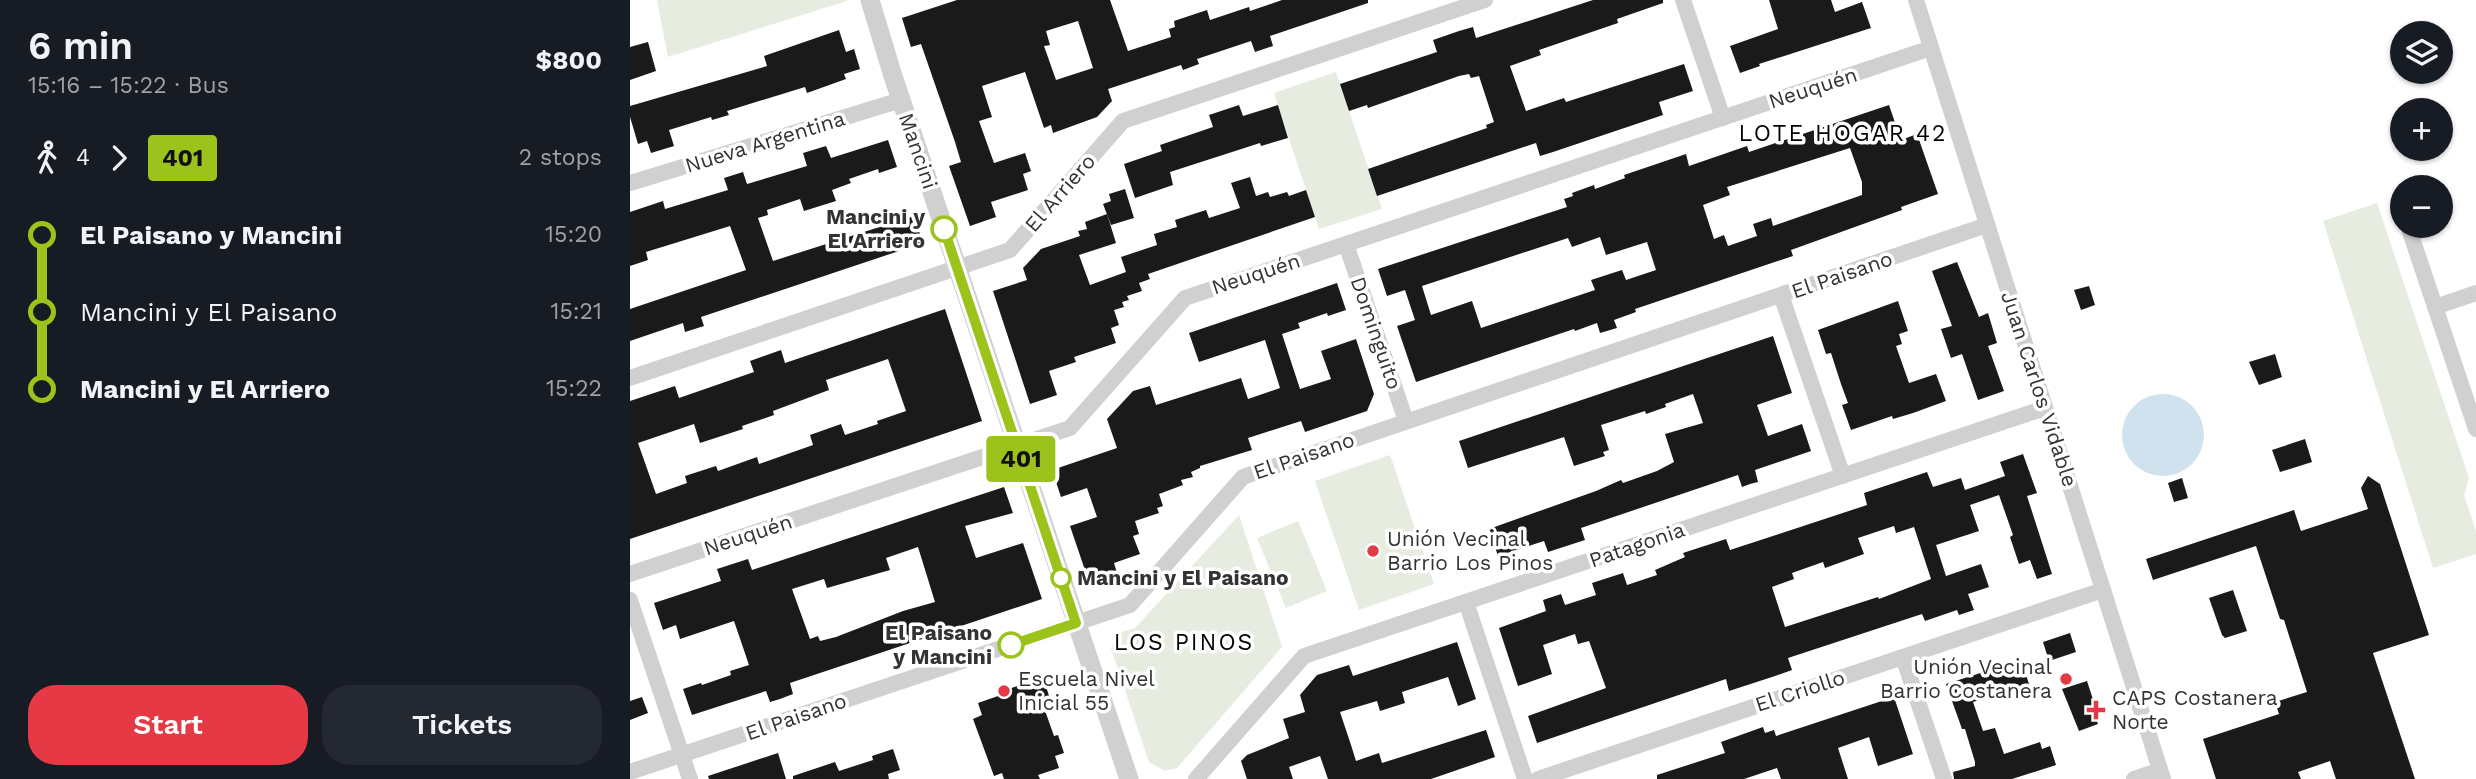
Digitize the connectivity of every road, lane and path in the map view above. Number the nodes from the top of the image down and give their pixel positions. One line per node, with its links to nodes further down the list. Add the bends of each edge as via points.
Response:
1 (870, 0): 6 (street, Mancini)
2 (1485, 0): 12 (street, El Arriero, via 1123,121 1010,250)
3 (1683, 0): 7 (street)
4 (1916, 0): 5 (street, Juan Carlos Vidable)
5 (1931, 48): 7 (street, Neuquén); 9 (street, Juan Carlos Vidable)
6 (901, 100): 8 (street, Nueva Argentina); 12 (street, Mancini)
7 (1723, 118): 11 (street, Neuquén)
8 (630, 183)
9 (1987, 225): 14 (street, El Paisano); 17 (street, Juan Carlos Vidable)
10 (2412, 238): 15 (street)
11 (1346, 244): 18 (street, Dominguito); 20 (street, Neuquén, via 1185,298 1070,428)
12 (957, 268): 16 (street, El Arriero); 20 (street, Mancini)
13 (2476, 293): 15 (street)
14 (1781, 295): 18 (street, El Paisano); 21 (street)
15 (2435, 307): 19 (street)
16 (630, 377)
17 (2045, 408): 21 (street, Patagonia); 23 (street, Juan Carlos Vidable)
18 (1406, 421): 26 (street, El Paisano, via 1242,477 1130,605)
19 (2476, 429)
20 (1017, 446): 22 (street, Neuquén); 26 (street, Mancini)
21 (1843, 475): 25 (street, Patagonia)
22 (630, 574)
23 (2103, 590): 27 (street, El Criollo); 30 (street, Juan Carlos Vidable)
24 (630, 600): 28 (street)
25 (1466, 602): 33 (street, Patagonia, via 1304,656); 34 (street)
26 (1076, 623): 28 (street, El Paisano); 32 (street, Mancini)
27 (1903, 657): 35 (street, El Criollo); 36 (street)
28 (682, 755): 29 (street, El Paisano); 31 (street)
29 (630, 772)
30 (2161, 775): 37 (street)
31 (690, 779)
32 (1129, 779)
33 (1196, 779)
34 (1525, 779)
35 (1538, 779)
36 (1944, 779)
37 (2134, 779)

